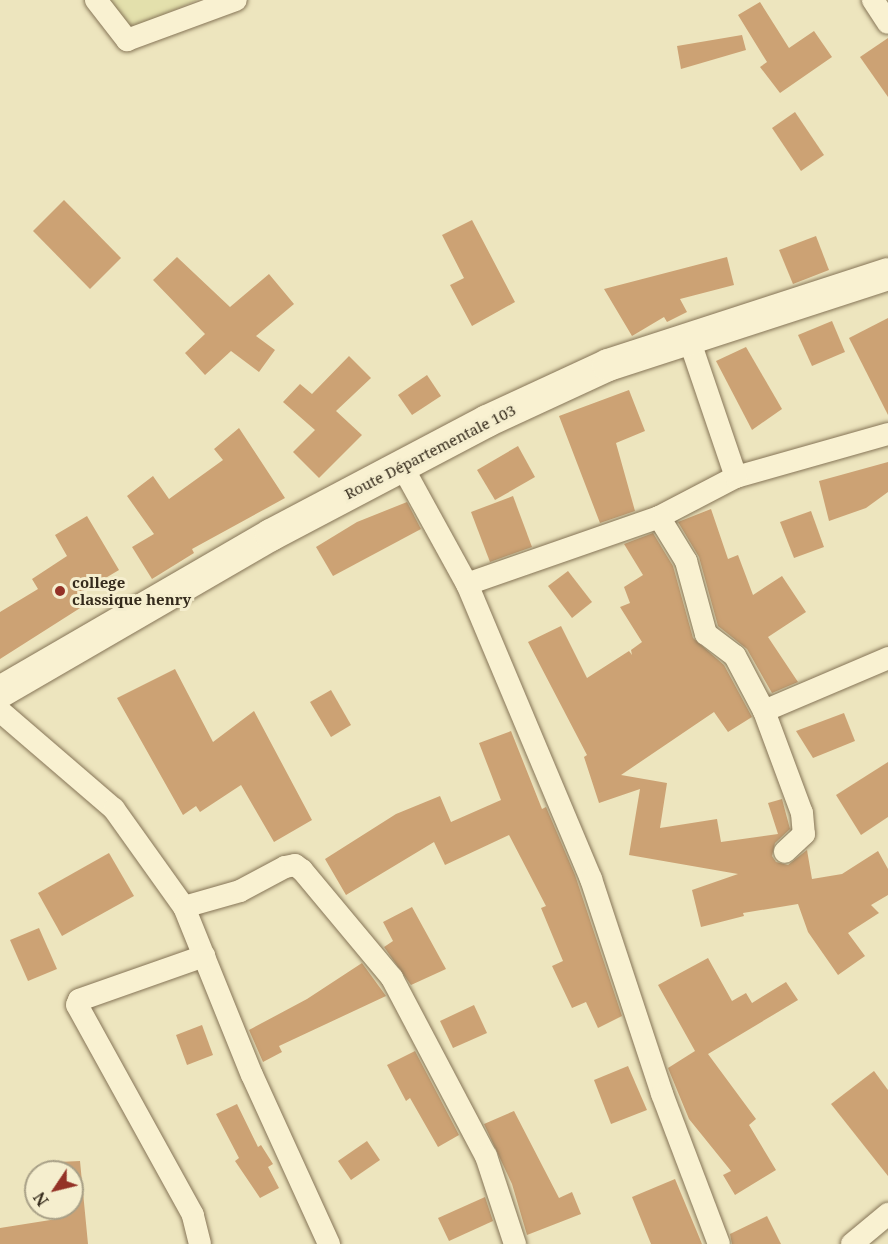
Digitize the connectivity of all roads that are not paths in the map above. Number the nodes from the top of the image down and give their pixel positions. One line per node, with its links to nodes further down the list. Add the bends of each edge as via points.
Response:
1 (96, 0): 2 (street, via 127,39)
2 (236, 0)
3 (873, 0): 4 (street)
4 (888, 23)
5 (886, 279): 6 (main road, Route Départementale 103)
6 (689, 339): 8 (main road, Route Départementale 103, via 608,365 486,421); 9 (street)
7 (888, 434): 9 (street)
8 (402, 466): 11 (street); 13 (main road, Route Départementale 103, via 271,535)
9 (736, 477): 10 (street)
10 (659, 516): 11 (street); 15 (street, via 686,561 706,634 735,656)
11 (466, 584): 23 (street, via 591,879 662,1094)
12 (888, 658): 15 (street)
13 (0, 692)
14 (0, 711): 17 (street, via 114,809)
15 (764, 711): 16 (street, via 802,813 804,834)
16 (785, 852)
17 (184, 907): 18 (street); 22 (street, via 240,891 285,867 295,865 302,870 392,978 486,1156)
18 (204, 956): 20 (street, via 79,1000 76,1005 193,1215); 21 (street, via 252,1075)
19 (888, 1214): 24 (street)
20 (200, 1244)
21 (329, 1244)
22 (515, 1244)
23 (719, 1244)
24 (852, 1244)

